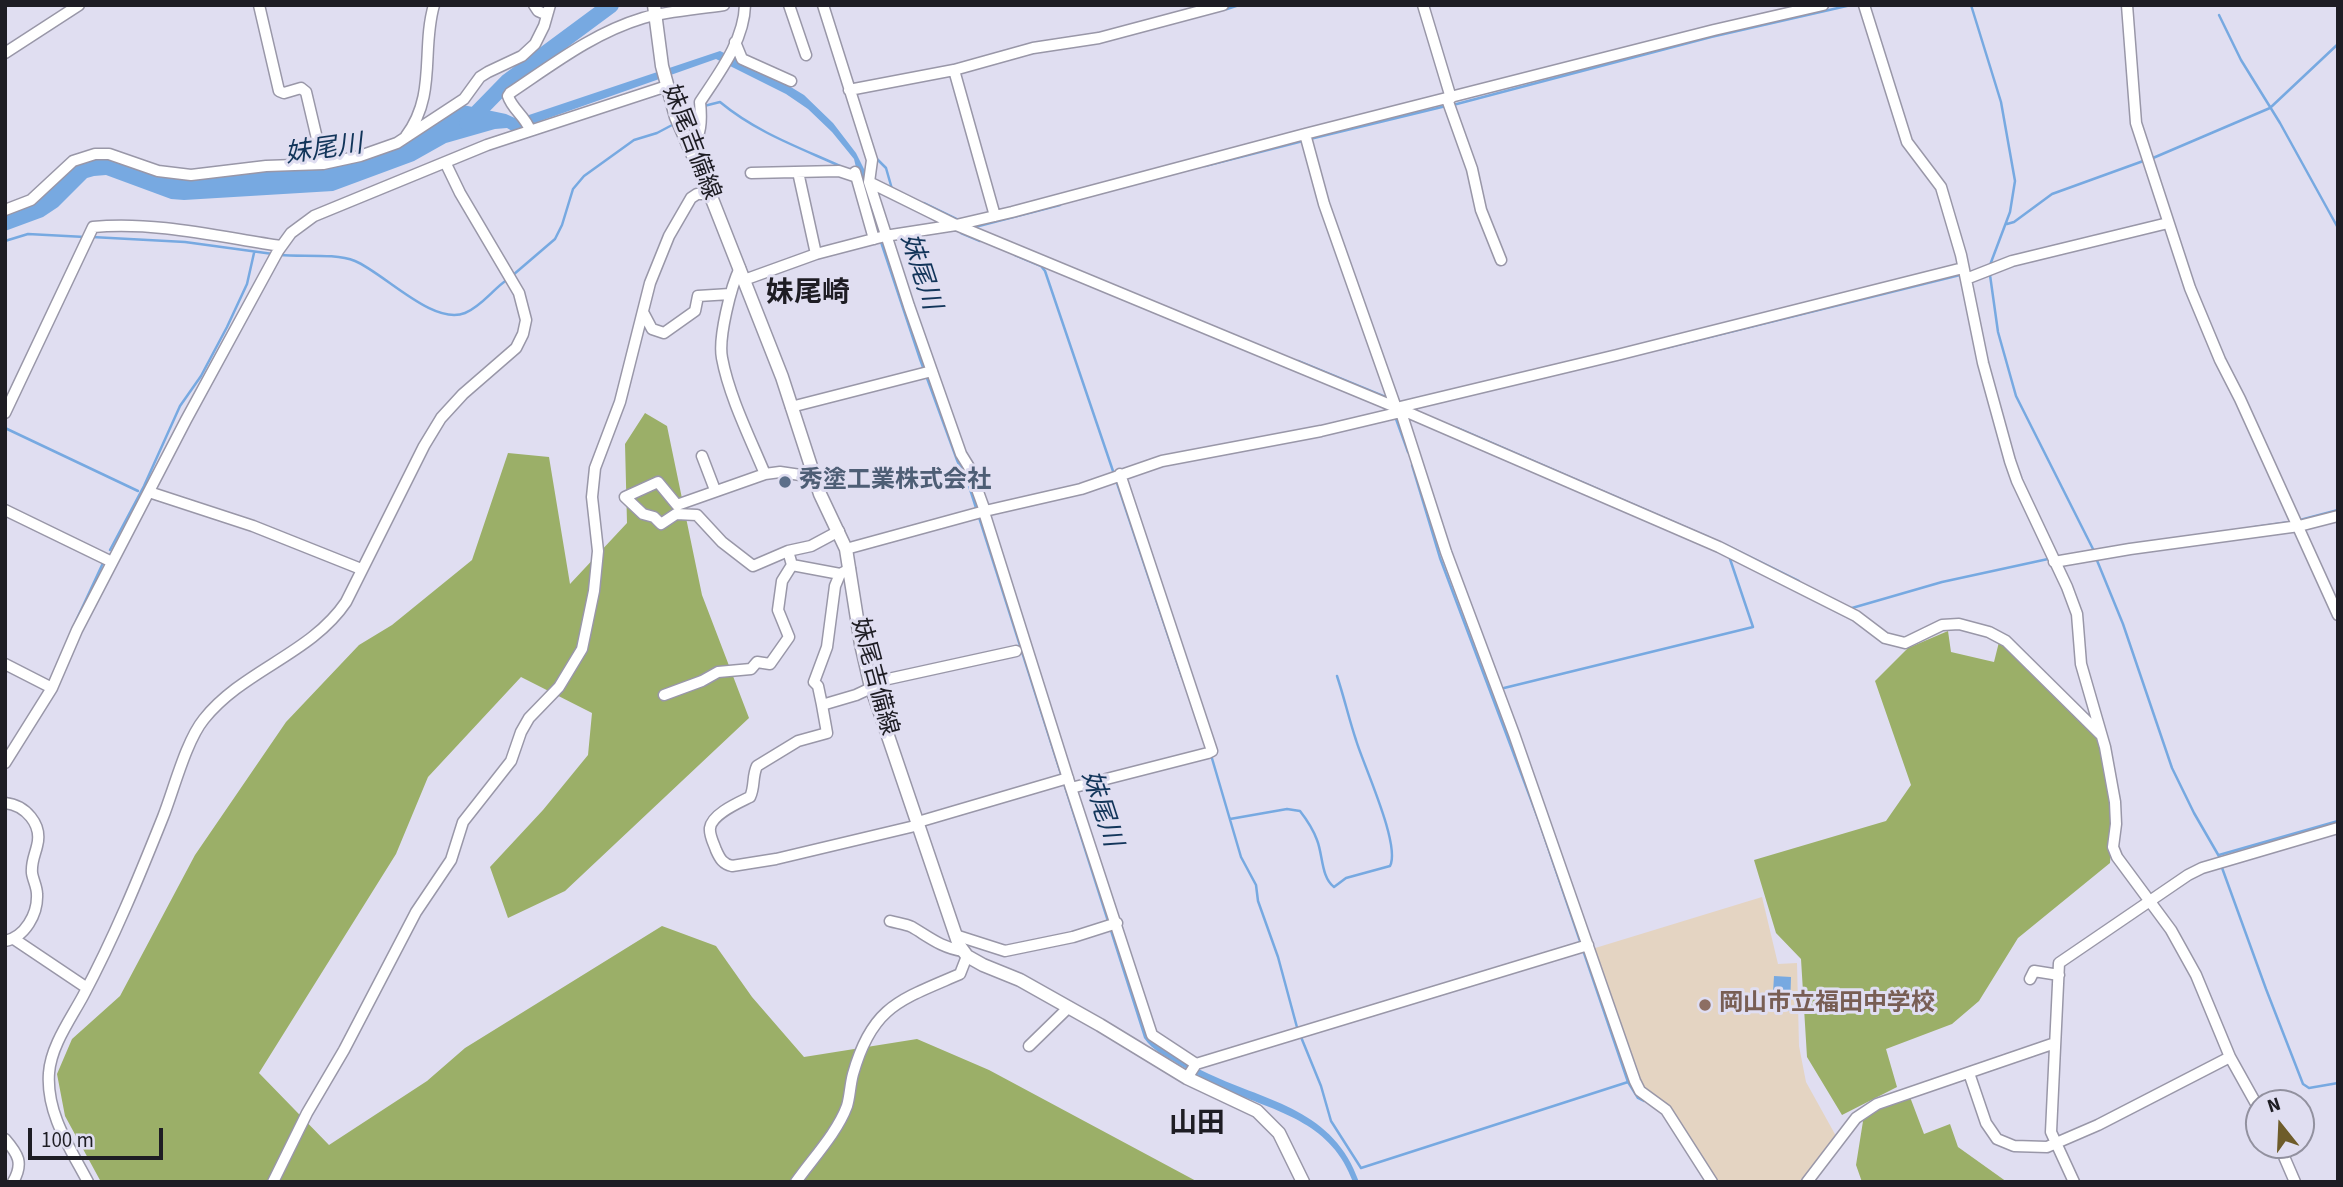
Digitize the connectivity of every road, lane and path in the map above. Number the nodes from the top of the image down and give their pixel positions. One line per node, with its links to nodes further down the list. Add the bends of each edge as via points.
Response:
1 (79, 5): 17 (street)
2 (259, 5): 30 (street, via 279,90 301,88 306,92)
3 (433, 5): 27 (street, via 427,33 426,86)
4 (534, 5): 14 (street, via 538,11)
5 (724, 5): 15 (street)
6 (745, 5): 16 (street, via 745,21)
7 (789, 5): 18 (street)
8 (823, 5): 24 (street)
9 (1223, 5): 20 (street, via 1099,38 1033,48)
10 (1423, 5): 25 (street)
11 (1822, 5): 25 (street)
12 (1864, 5): 44 (street, via 1907,142 1941,187)
13 (2127, 5): 38 (street, via 2136,124)
14 (549, 10): 19 (street, via 535,44)
15 (654, 11): 21 (street, via 585,43); 23 (main road, 妹尾吉備線)
16 (736, 42): 22 (street, via 742,59); 29 (street, via 700,107 701,131)
17 (5, 53)
18 (806, 55)
19 (523, 57): 21 (street); 27 (street, via 480,77 464,99)
20 (955, 73): 24 (street); 37 (street)
21 (535, 75): 26 (street, via 508,96)
22 (791, 81)
23 (666, 83): 26 (street); 29 (main road, 妹尾吉備線)
24 (852, 90): 34 (street, via 872,160)
25 (1449, 102): 28 (street); 43 (street, via 1481,211)
26 (527, 123): 31 (street)
27 (404, 138): 30 (street, via 360,156)
28 (1306, 138): 37 (street); 50 (street, via 1324,204)
29 (691, 152): 35 (main road, 妹尾吉備線)
30 (323, 163): 36 (street, via 191,175 95,154 73,161 31,200)
31 (446, 164): 41 (street, via 314,216 300,224); 68 (street, via 519,293 526,320 516,348 441,418)
32 (798, 172): 33 (street); 34 (street); 42 (street)
33 (751, 173)
34 (863, 175): 39 (street); 40 (street)
35 (710, 194): 45 (main road, 妹尾吉備線); 47 (street, via 691,198 669,236)
36 (5, 210)
37 (995, 216): 39 (street)
38 (2168, 223): 44 (street); 61 (street, via 2220,360)
39 (963, 224): 40 (street); 50 (street)
40 (879, 238): 42 (street); 48 (street)
41 (278, 252): 51 (street, via 197,233 121,224 93,227); 57 (street)
42 (816, 254): 45 (street)
43 (1502, 260)
44 (1965, 273): 50 (street); 65 (street, via 2010,461)
45 (742, 274): 46 (street); 49 (main road, 妹尾吉備線)
46 (730, 294): 47 (street, via 698,296 695,311 664,333 652,329); 53 (street, via 721,356)
47 (643, 312): 105 (street, via 620,402 592,482 598,551 582,649 559,687 529,718 511,761 463,822 451,860 416,912)
48 (928, 373): 49 (street); 59 (street, via 969,467)
49 (791, 407): 55 (main road, 妹尾吉備線)
50 (1399, 410): 54 (street); 77 (street, via 1719,547 1856,616 1885,638 1905,643 1942,625 1959,624 1989,632 2006,640); 88 (street)
51 (5, 413)
52 (702, 456): 56 (street)
53 (765, 474): 55 (street); 56 (street)
54 (1116, 475): 59 (street, via 1081,489); 79 (street, via 1210,752)
55 (814, 477): 62 (main road, 妹尾吉備線)
56 (715, 490): 64 (street, via 677,505 658,482 625,497 661,524 676,514 697,515 753,566)
57 (149, 492): 66 (street); 68 (street, via 253,526)
58 (5, 510): 66 (street)
59 (982, 512): 63 (street); 79 (street)
60 (2338, 516): 61 (street)
61 (2297, 522): 65 (street); 70 (street)
62 (839, 531): 63 (main road, 妹尾吉備線); 64 (street, via 811,547)
63 (846, 548): 69 (main road, 妹尾吉備線)
64 (788, 551): 67 (street)
65 (2053, 559): 77 (street, via 2077,614 2081,664)
66 (112, 562): 74 (street)
67 (792, 565): 69 (street); 75 (street, via 782,581 778,610 789,637 770,664 757,662 751,668 718,672)
68 (361, 569): 92 (street, via 334,619 221,699 202,721)
69 (846, 572): 73 (main road, 妹尾吉備線); 76 (street, via 835,586 827,647 814,682)
70 (2338, 615)
71 (1016, 651): 73 (street)
72 (5, 664): 74 (street)
73 (871, 685): 76 (street, via 856,695); 81 (main road, 妹尾吉備線)
74 (49, 687): 78 (street)
75 (664, 695)
76 (822, 705): 81 (street, via 827,733 798,740 757,766 750,797 710,825 719,857 732,866 776,859)
77 (2100, 734): 83 (street, via 2115,802 2113,847)
78 (5, 763)
79 (1066, 781): 81 (street); 85 (street)
80 (5, 803): 87 (street, via 18,805 30,815 38,843 32,865 37,894 34,914 23,932)
81 (918, 823): 86 (main road, 妹尾吉備線)
82 (2338, 828): 83 (street, via 2220,862 2188,875)
83 (2150, 900): 90 (street, via 2059,963); 96 (street, via 2196,975)
84 (890, 921): 89 (street)
85 (1114, 925): 86 (street, via 1005,951); 97 (street, via 1152,1035)
86 (955, 935): 89 (main road, 妹尾吉備線)
87 (10, 940): 92 (street)
88 (1584, 946): 97 (street, via 1299,1032); 108 (street, via 1634,1082 1666,1110)
89 (965, 953): 93 (main road); 106 (street, via 960,974 889,1008 870,1031 840,1121)
90 (2059, 975): 91 (street, via 2034,971); 94 (street)
91 (2030, 979)
92 (87, 988): 104 (street, via 53,1052 49,1073 53,1110)
93 (1069, 1007): 95 (street); 97 (main road)
94 (2056, 1043): 98 (street); 101 (street, via 2051,1132)
95 (1029, 1046)
96 (2230, 1058): 99 (street); 101 (street)
97 (1192, 1070): 107 (main road, via 1271,1122)
98 (1969, 1073): 101 (street, via 1982,1115 1997,1139 2014,1146); 109 (street, via 1866,1110)
99 (2248, 1089)
100 (5, 1139): 103 (street, via 18,1154 20,1166)
101 (2057, 1144): 110 (street)
102 (2285, 1159): 111 (street)
103 (13, 1182)
104 (88, 1182)
105 (274, 1182)
106 (796, 1182)
107 (1303, 1182)
108 (1712, 1182)
109 (1807, 1182)
110 (2074, 1182)
111 (2295, 1182)

